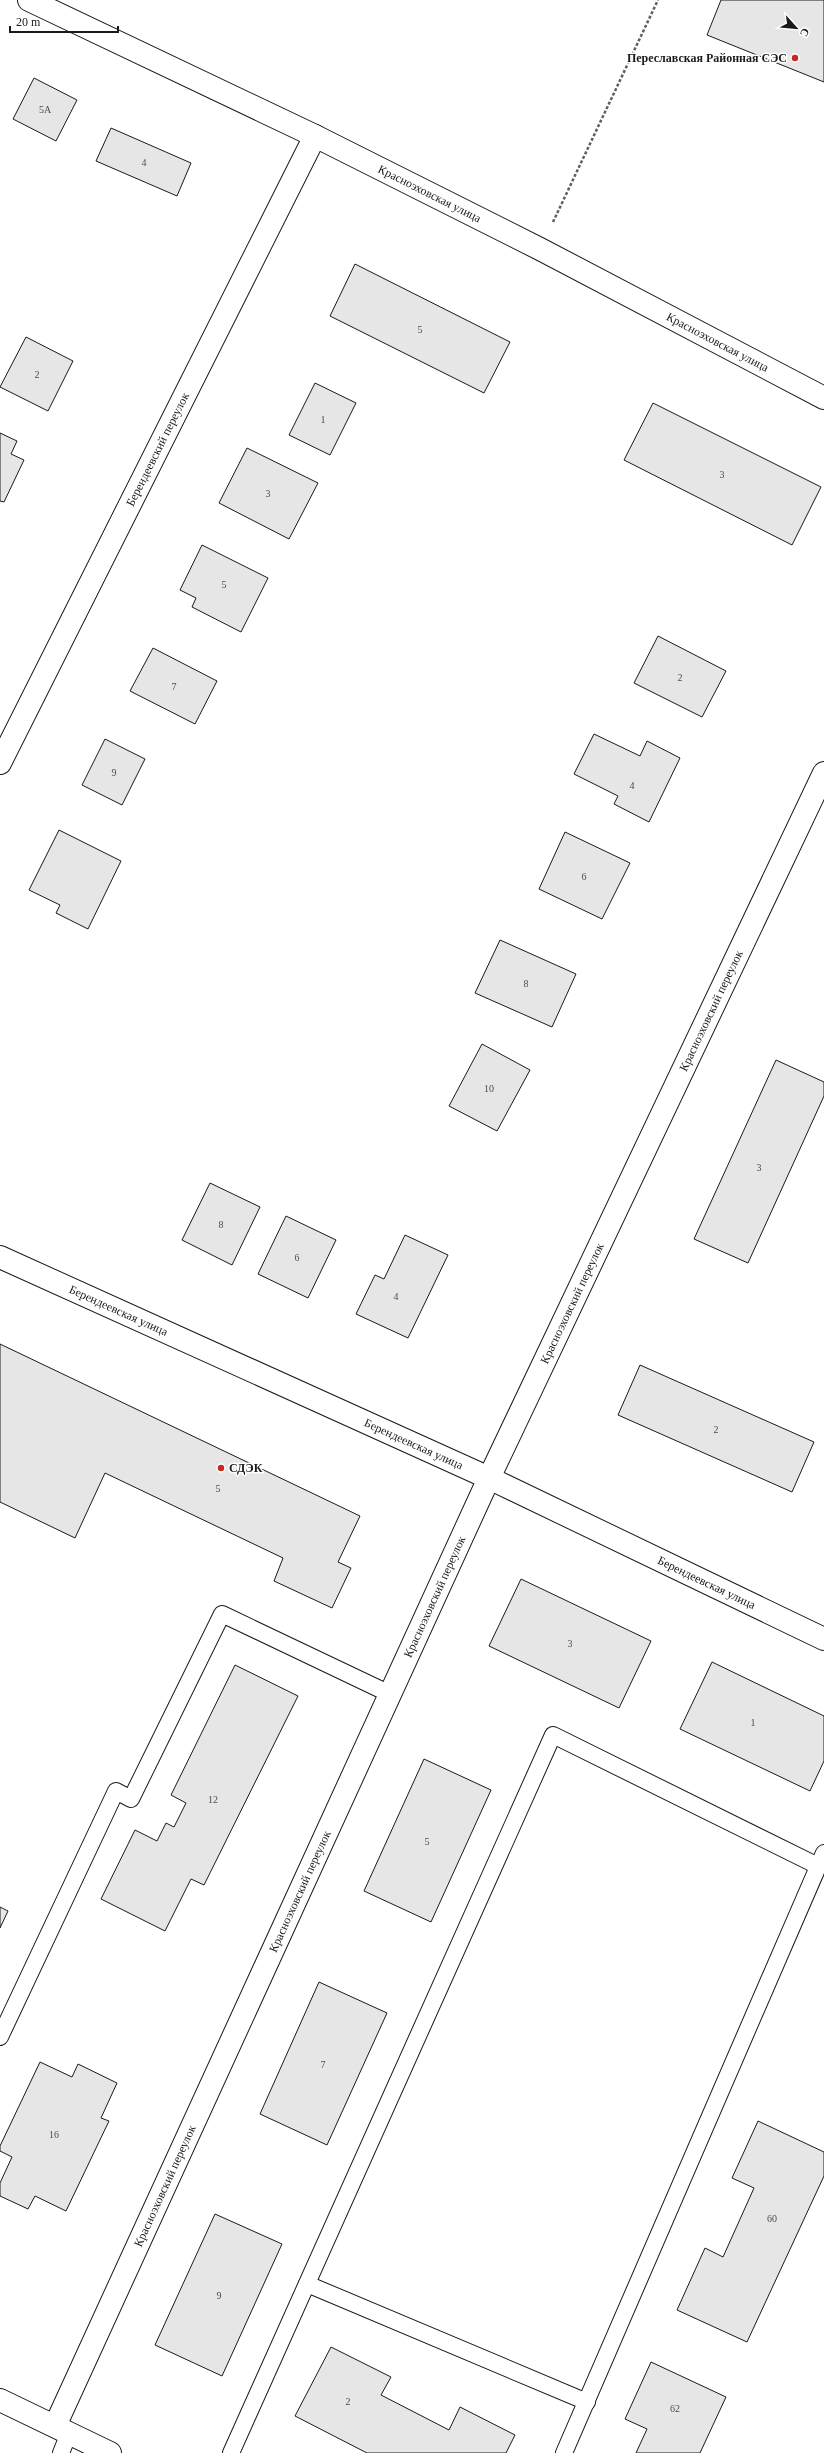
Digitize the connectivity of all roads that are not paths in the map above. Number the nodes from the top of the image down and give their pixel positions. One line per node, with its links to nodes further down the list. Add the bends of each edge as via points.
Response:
1 (29, 0): 2 (street, Красноэховская улица)
2 (315, 136): 3 (street, Красноэховская улица, via 540,249); 4 (street, Берендеевский переулок)
3 (824, 398)
4 (0, 763)
5 (824, 773): 7 (street, Красноэховский переулок)
6 (0, 1257): 7 (street, Берендеевская улица)
7 (489, 1478): 8 (street, Берендеевская улица); 9 (street, Красноэховский переулок)
8 (824, 1639)
9 (390, 1694): 11 (lane, via 222,1614 131,1799 116,1791); 15 (street, Красноэховский переулок)
10 (821, 1859): 12 (lane, via 553,1735); 14 (lane)
11 (0, 2037)
12 (307, 2284): 14 (lane); 18 (lane)
13 (0, 2400): 15 (street)
14 (588, 2402): 19 (lane)
15 (62, 2430): 16 (lane); 17 (street)
16 (61, 2453)
17 (110, 2453)
18 (231, 2453)
19 (564, 2453)

